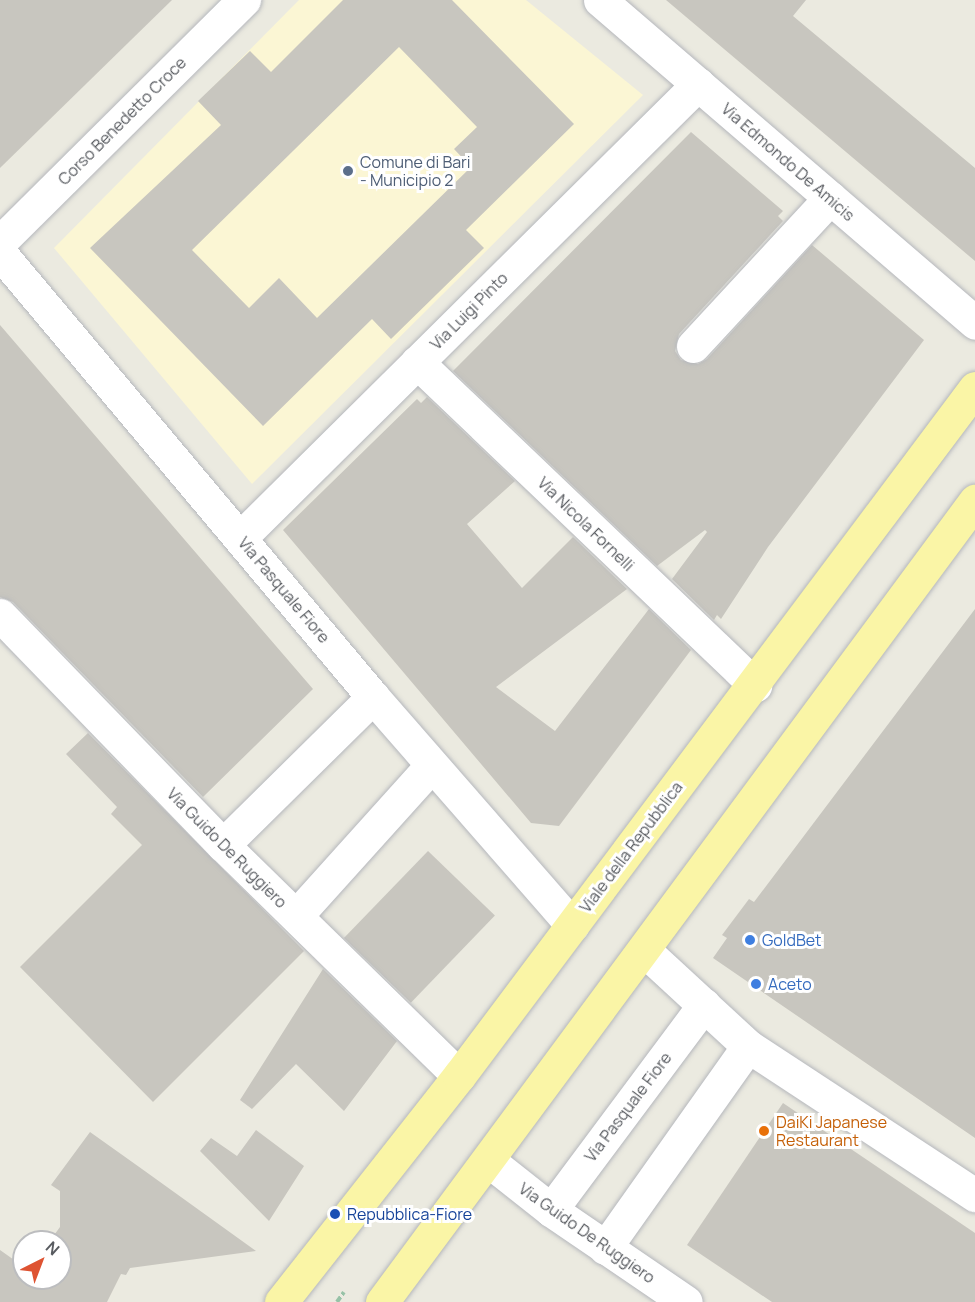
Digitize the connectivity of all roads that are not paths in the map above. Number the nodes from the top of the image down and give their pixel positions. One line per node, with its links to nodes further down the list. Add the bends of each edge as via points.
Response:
1 (600, 0): 3 (street, Via Edmondo De Amicis)
2 (228, 6): 5 (street, Corso Benedetto Croce)
3 (698, 84): 4 (street, Via Edmondo De Amicis); 9 (street, Via Luigi Pinto)
4 (830, 198): 7 (street, Via Edmondo De Amicis); 8 (street)
5 (0, 242)
6 (0, 253): 12 (street, Via Pasquale Fiore)
7 (975, 323)
8 (693, 346)
9 (417, 362): 12 (street, Via Luigi Pinto); 14 (street, Via Nicola Fornelli)
10 (975, 387): 14 (main road, Viale della Repubblica)
11 (975, 501): 20 (main road)
12 (240, 538): 15 (street, Via Pasquale Fiore)
13 (0, 615): 17 (street, Via Guido De Ruggiero)
14 (755, 685): 19 (main road, Viale della Repubblica)
15 (373, 697): 16 (street, Via Pasquale Fiore); 17 (street)
16 (432, 765): 18 (street); 19 (street, Via Pasquale Fiore)
17 (223, 845): 18 (street, Via Guido De Ruggiero)
18 (296, 916): 23 (street, Via Guido De Ruggiero)
19 (572, 925): 23 (main road, Viale della Repubblica)
20 (645, 951): 21 (street); 24 (main road)
21 (704, 1005): 22 (street); 26 (street, Via Pasquale Fiore)
22 (748, 1046): 25 (street); 27 (street)
23 (459, 1076): 28 (main road, Viale della Repubblica)
24 (489, 1161): 26 (street, Via Guido De Ruggiero); 29 (main road)
25 (975, 1195)
26 (551, 1210): 27 (street, Via Guido De Ruggiero)
27 (605, 1248): 30 (street, Via Guido De Ruggiero)
28 (281, 1302)
29 (382, 1302)
30 (686, 1302)

